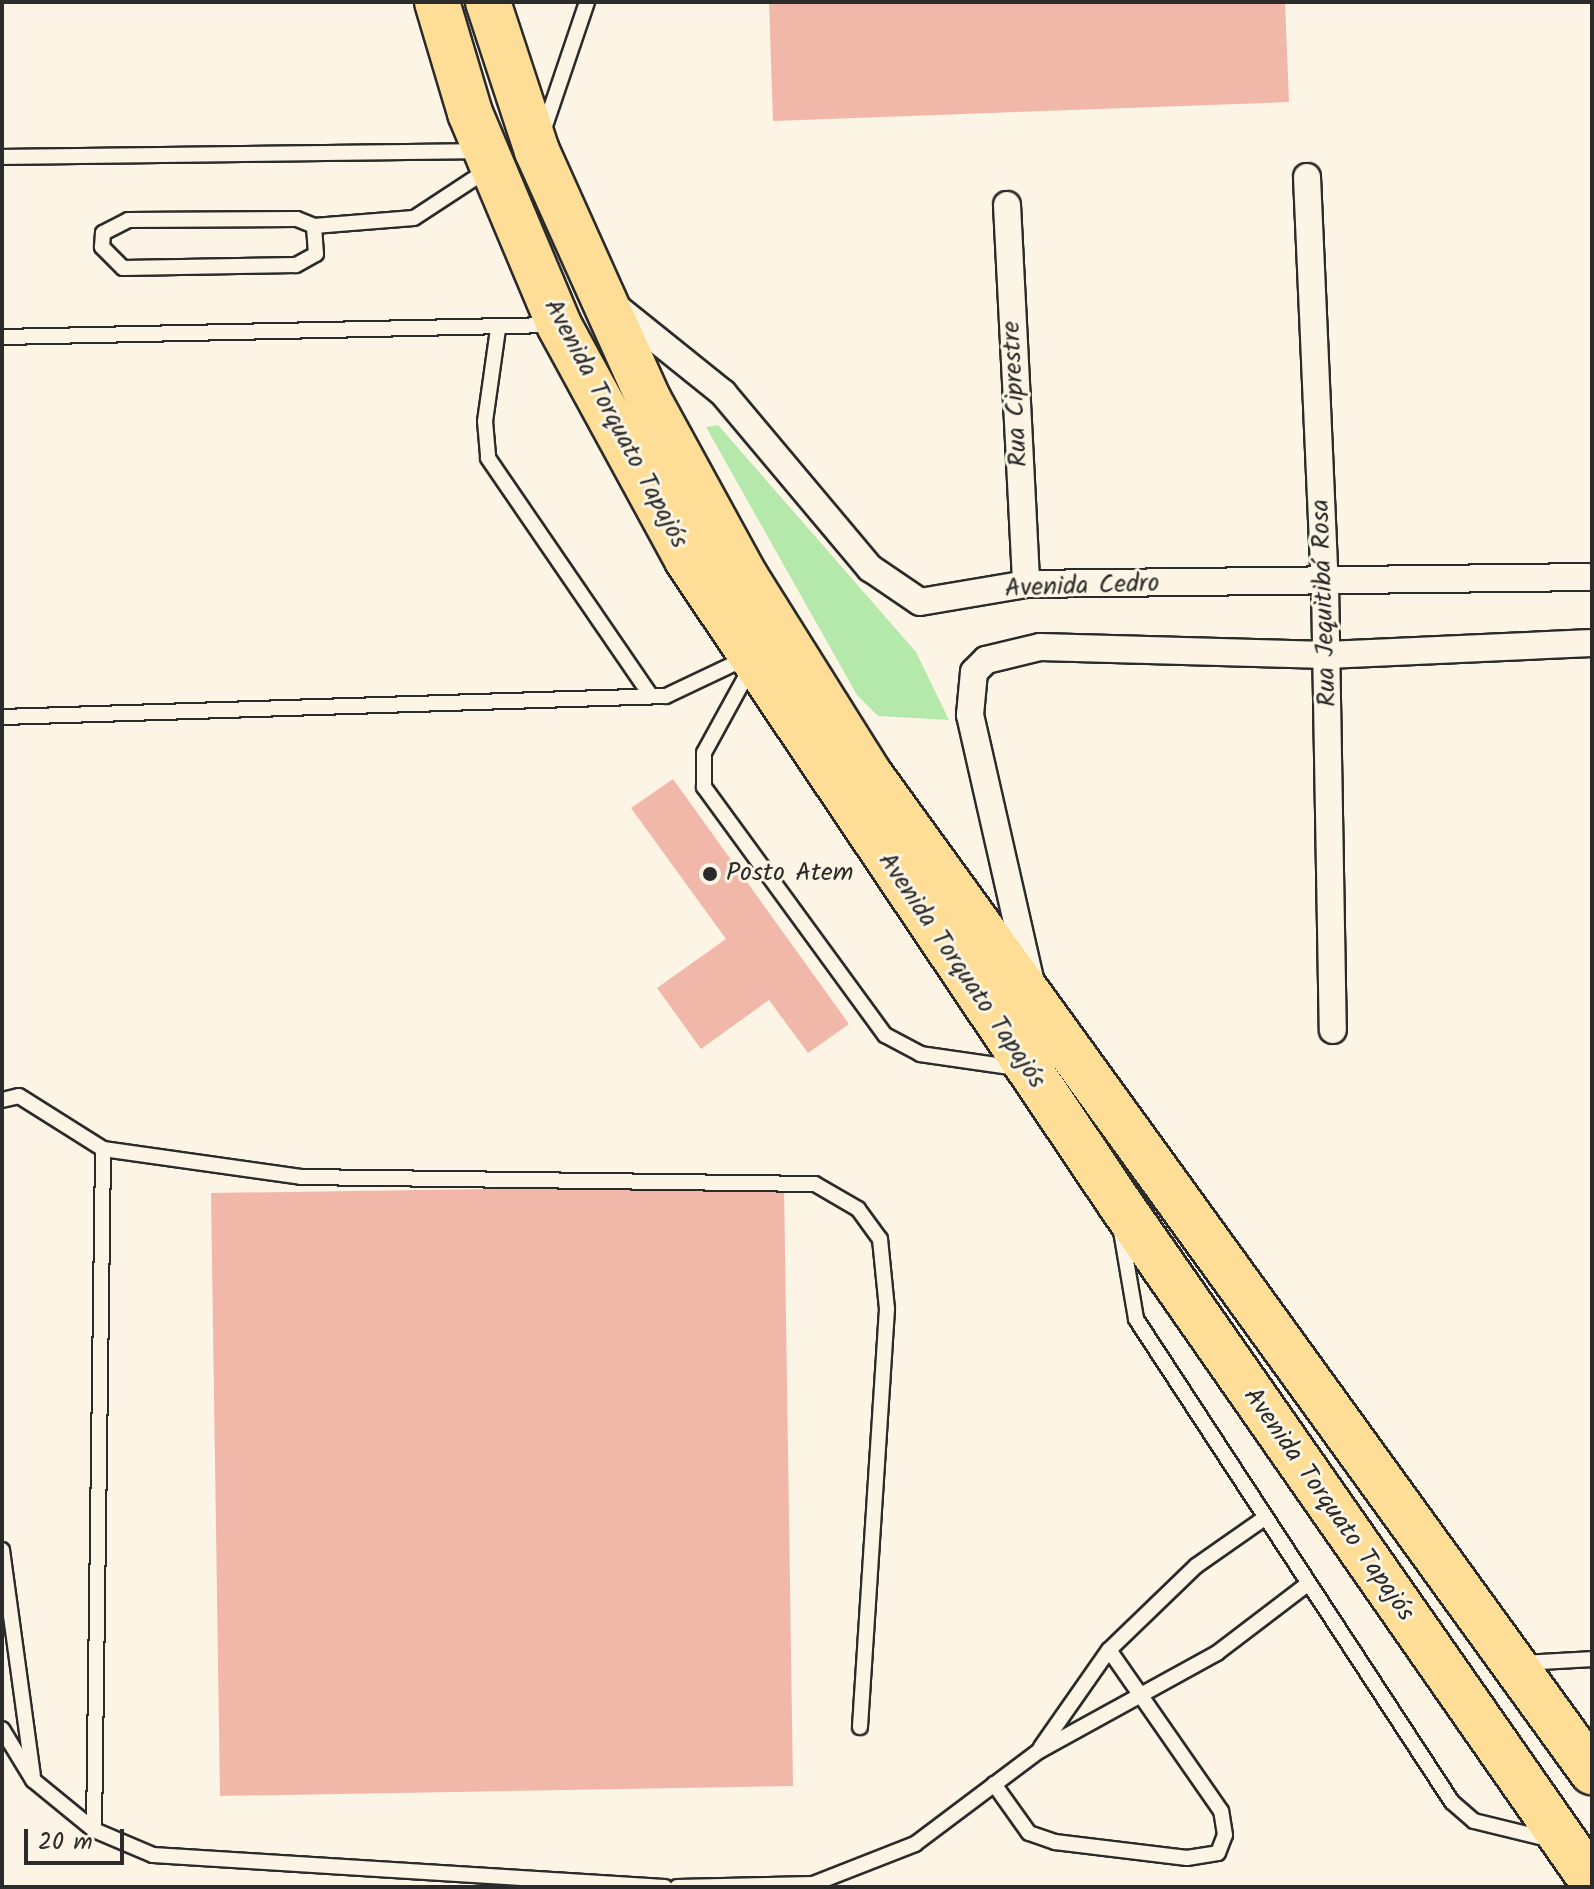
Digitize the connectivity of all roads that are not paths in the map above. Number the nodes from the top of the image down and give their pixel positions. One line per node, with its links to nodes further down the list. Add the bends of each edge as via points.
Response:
1 (437, 2): 6 (highway, Avenida Torquato Tapajós)
2 (488, 2): 4 (highway, Avenida Torquato Tapajós)
3 (587, 2): 4 (lane)
4 (537, 151): 10 (highway, Avenida Torquato Tapajós)
5 (2, 157): 6 (lane)
6 (489, 158): 9 (lane, via 414,218); 11 (highway, Avenida Torquato Tapajós)
7 (1307, 177): 16 (street, Rua Jequitibá Rosa)
8 (1007, 205): 15 (street, Rua Ciprestre)
9 (314, 226): 9 (lane, via 316,254 296,265 123,268 102,247 103,233 128,220 297,219)
10 (603, 298): 15 (street, Avenida Cedro, via 723,393 870,568 907,598 947,600); 22 (highway, Avenida Torquato Tapajós, via 746,577 871,776)
11 (559, 325): 12 (lane); 19 (highway, Avenida Torquato Tapajós, via 687,560)
12 (498, 329): 13 (lane); 20 (lane, via 485,421 488,458)
13 (2, 337)
14 (1592, 577): 16 (street, Avenida Cedro)
15 (1026, 584): 16 (street, Avenida Cedro)
16 (1325, 584): 18 (street, Rua Jequitibá Rosa)
17 (1592, 643): 18 (street)
18 (1327, 655): 22 (street, via 1040,647 1005,651 974,672 975,747); 23 (street, Rua Jequitibá Rosa)
19 (751, 660): 20 (lane, via 702,683); 24 (highway, Avenida Torquato Tapajós); 24 (lane, via 704,753 704,787 885,1035 920,1054)
20 (651, 696): 21 (lane)
21 (2, 717)
22 (1036, 1006): 33 (highway, Avenida Torquato Tapajós)
23 (1333, 1030)
24 (1028, 1069): 27 (highway, Avenida Torquato Tapajós)
25 (2, 1100): 26 (lane, via 19,1096)
26 (103, 1149): 35 (lane, via 301,1177 815,1184 858,1209 880,1239 887,1309); 41 (lane)
27 (1120, 1204): 28 (lane, via 1119,1254 1136,1319); 42 (highway, Avenida Torquato Tapajós)
28 (1263, 1519): 30 (lane); 31 (lane, via 1196,1566)
29 (2, 1550): 39 (lane)
30 (1305, 1586): 34 (lane); 42 (lane, via 1452,1802 1474,1821)
31 (1109, 1650): 34 (lane); 37 (lane)
32 (1592, 1659): 33 (lane)
33 (1513, 1663): 38 (highway, Avenida Torquato Tapajós)
34 (1144, 1696): 37 (lane); 40 (lane, via 1221,1811 1225,1835 1218,1853 1187,1858 1055,1842 1029,1833)
35 (860, 1727)
36 (2, 1729): 39 (lane)
37 (1039, 1751): 40 (lane)
38 (1592, 1772)
39 (33, 1780): 41 (lane)
40 (994, 1784): 45 (lane, via 915,1844 813,1884)
41 (94, 1830): 44 (lane, via 153,1855)
42 (1564, 1843): 43 (highway, Avenida Torquato Tapajós)
43 (1592, 1881)
44 (665, 1887)
45 (677, 1887)

